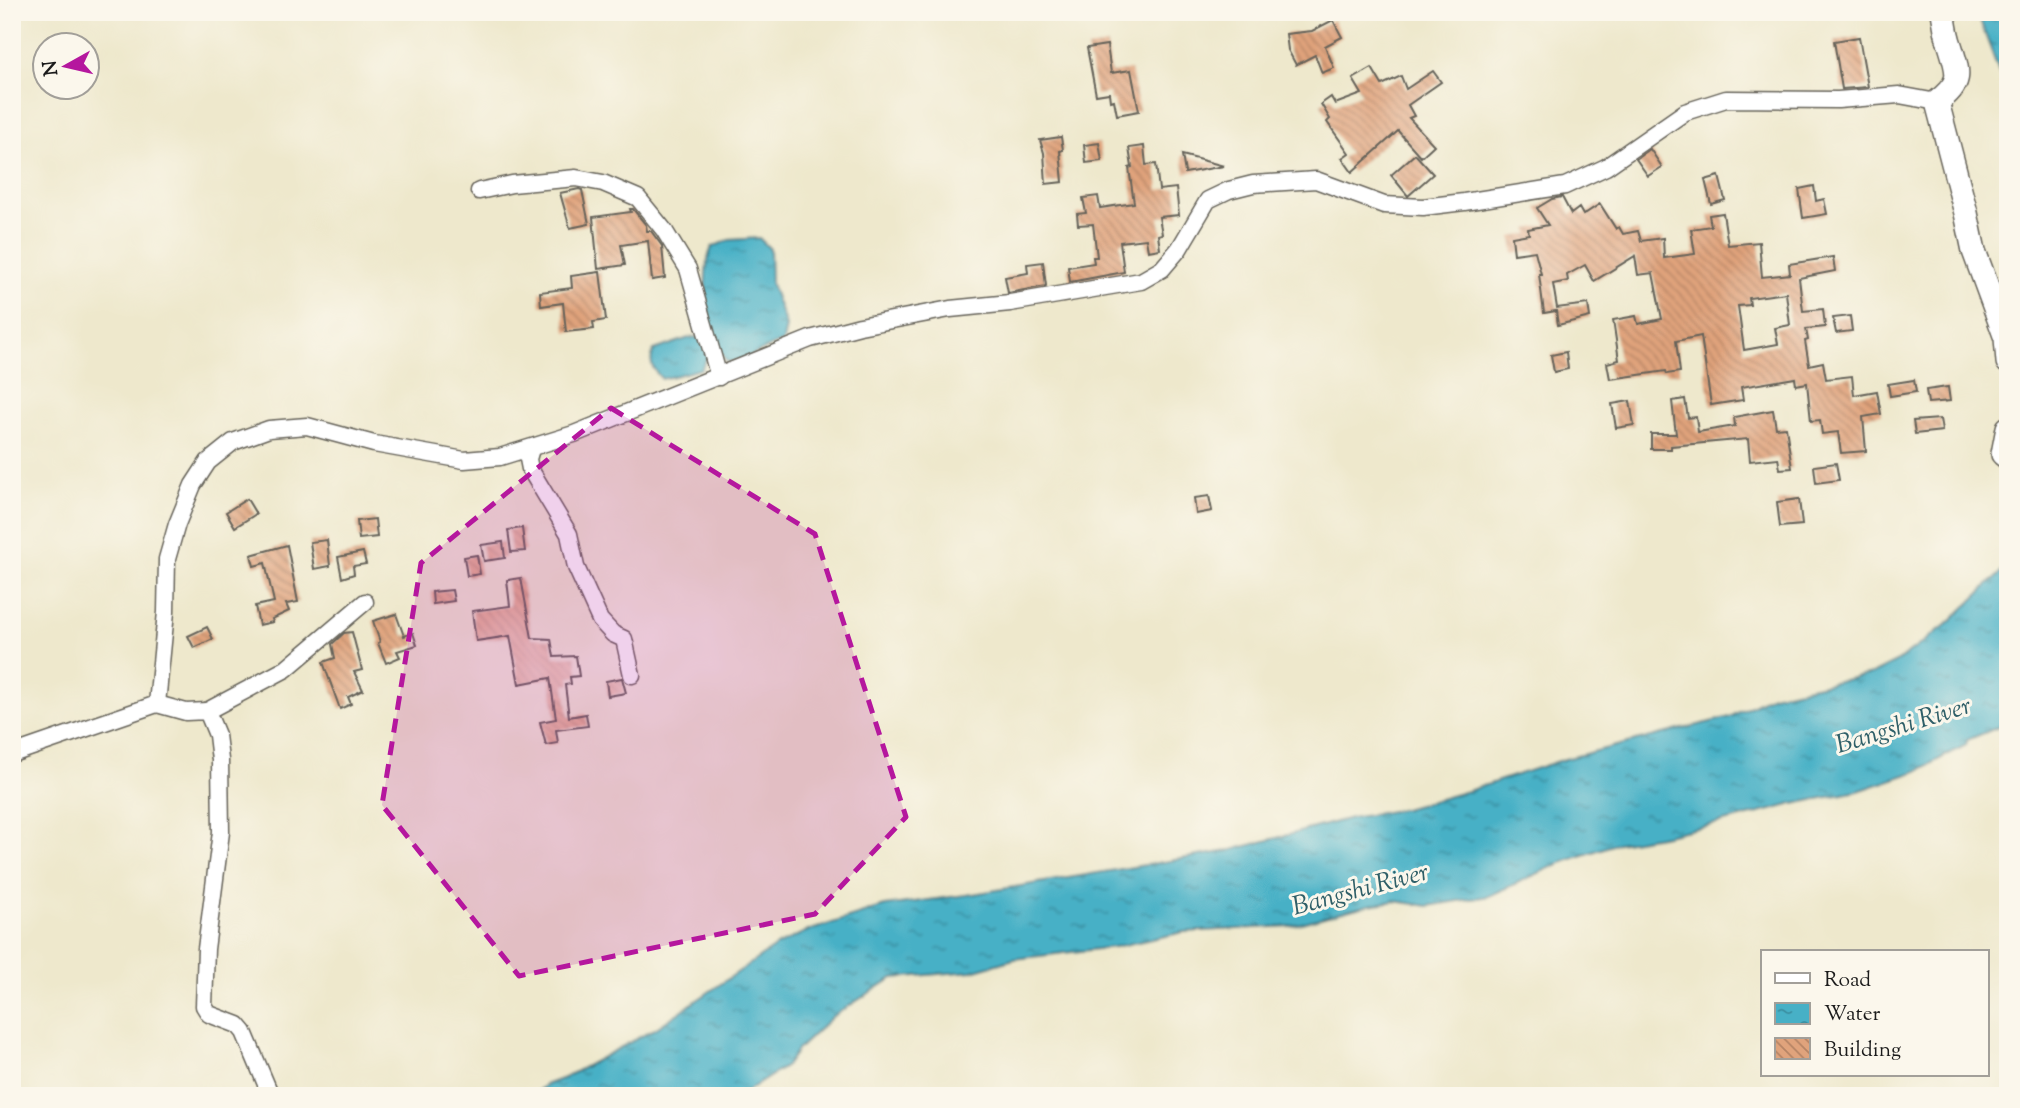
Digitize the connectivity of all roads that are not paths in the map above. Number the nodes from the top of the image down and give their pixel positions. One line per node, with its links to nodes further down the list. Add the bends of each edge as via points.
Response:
1 (1943, 12): 2 (street, via 1958,70 1951,92)
2 (1937, 102): 4 (street, via 1973,251 2006,338); 5 (street, via 1899,95 1839,100 1726,99 1685,112 1606,167 1565,186 1423,207 1384,205 1316,180 1253,184 1208,200 1179,249 1162,269 1141,281 860,326 810,339)
3 (479, 191): 5 (street, via 576,178 603,183 638,198 688,269)
4 (2008, 362)
5 (719, 377): 7 (street)
6 (2008, 428): 8 (street, via 2003,454)
7 (531, 449): 10 (street, via 530,469 569,534 576,567 600,620 624,639); 11 (street, via 464,460 307,426 269,429 233,442 208,463 194,485 167,559)
8 (2008, 458)
9 (365, 602): 12 (street, via 286,669)
10 (632, 675)
11 (157, 704): 12 (street, via 186,712); 13 (street)
12 (207, 711): 14 (street, via 217,734 221,832 206,949 204,1006 209,1014 244,1032)
13 (12, 754)
14 (271, 1096)

